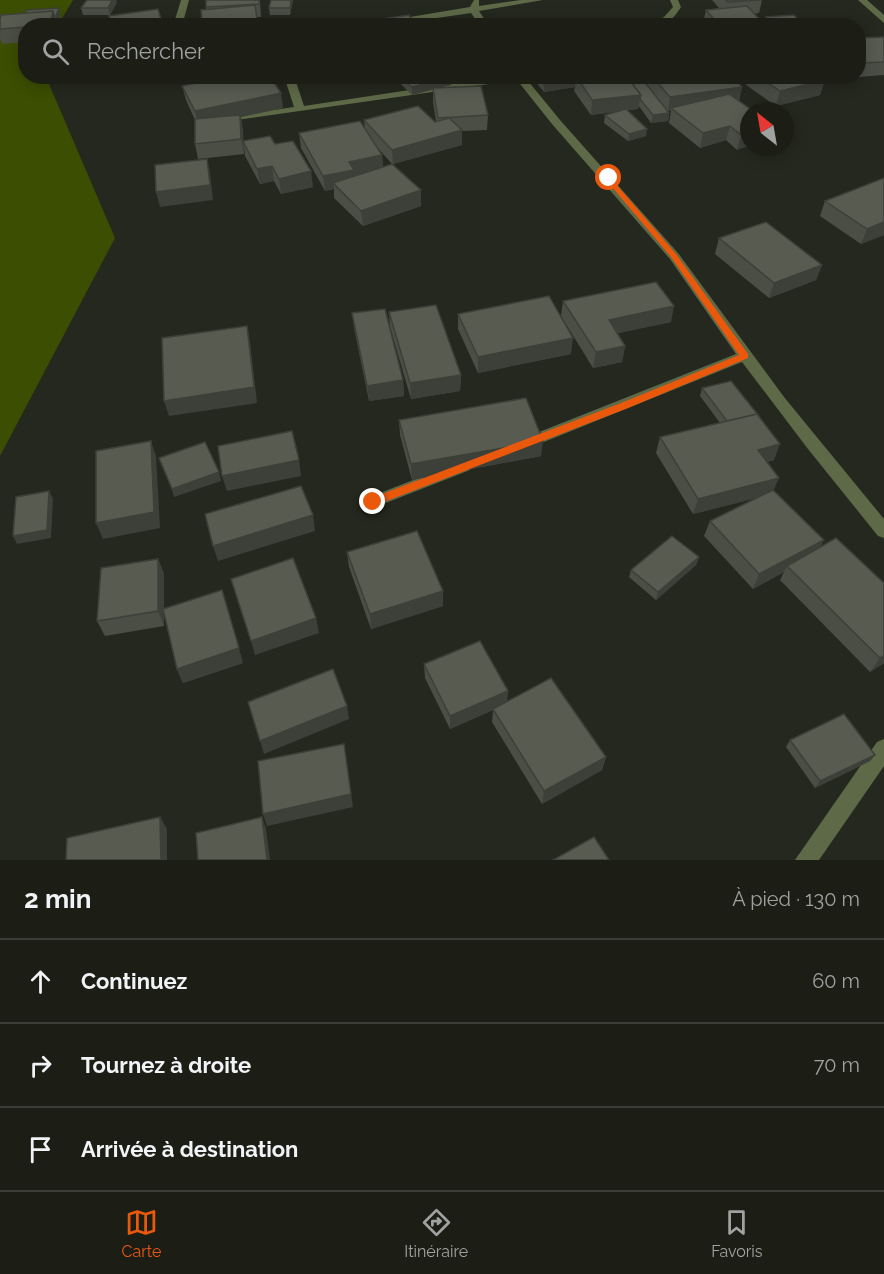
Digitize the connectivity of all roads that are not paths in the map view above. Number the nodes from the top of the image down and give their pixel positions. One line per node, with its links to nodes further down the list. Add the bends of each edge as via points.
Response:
1 (185, 0): 7 (street)
2 (476, 0): 6 (street)
3 (539, 0): 6 (street)
4 (674, 0): 10 (street, via 677,7)
5 (862, 0): 11 (street)
6 (474, 11): 8 (street); 9 (street)
7 (179, 18)
8 (421, 18)
9 (479, 18)
10 (669, 18)
11 (884, 20)
12 (292, 84): 15 (street)
13 (471, 84): 15 (street)
14 (524, 84): 17 (street, via 673,255)
15 (300, 109): 16 (street)
16 (240, 118)
17 (745, 356): 18 (street); 21 (street)
18 (515, 447)
19 (482, 460): 20 (street)
20 (373, 502)
21 (884, 531)
22 (884, 749): 23 (street)
23 (806, 860)

